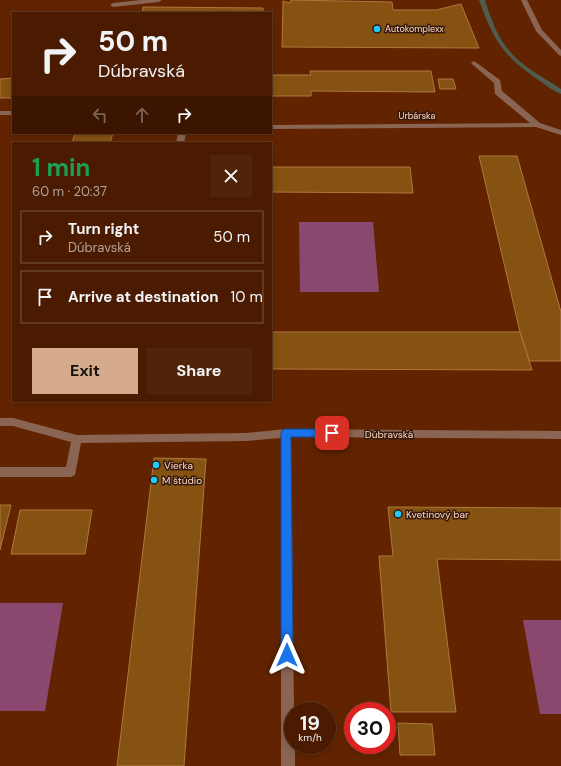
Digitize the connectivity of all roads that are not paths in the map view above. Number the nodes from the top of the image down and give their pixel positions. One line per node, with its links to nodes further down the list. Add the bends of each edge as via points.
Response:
1 (159, 0): 3 (street)
2 (524, 0): 4 (street, via 538,31)
3 (113, 5)
4 (561, 54)
5 (474, 63): 8 (street, via 497,82 498,92)
6 (0, 113): 7 (street)
7 (12, 113)
8 (537, 125): 9 (street, Urbárska); 10 (street, Urbárska)
9 (272, 127)
10 (561, 133)
11 (0, 422): 14 (street, Dúbravská, via 13,422)
12 (286, 433): 13 (street, Dúbravská); 14 (street, Dúbravská, via 246,437); 16 (street)
13 (561, 435)
14 (77, 439): 15 (street, via 71,472)
15 (0, 472)
16 (288, 766)

